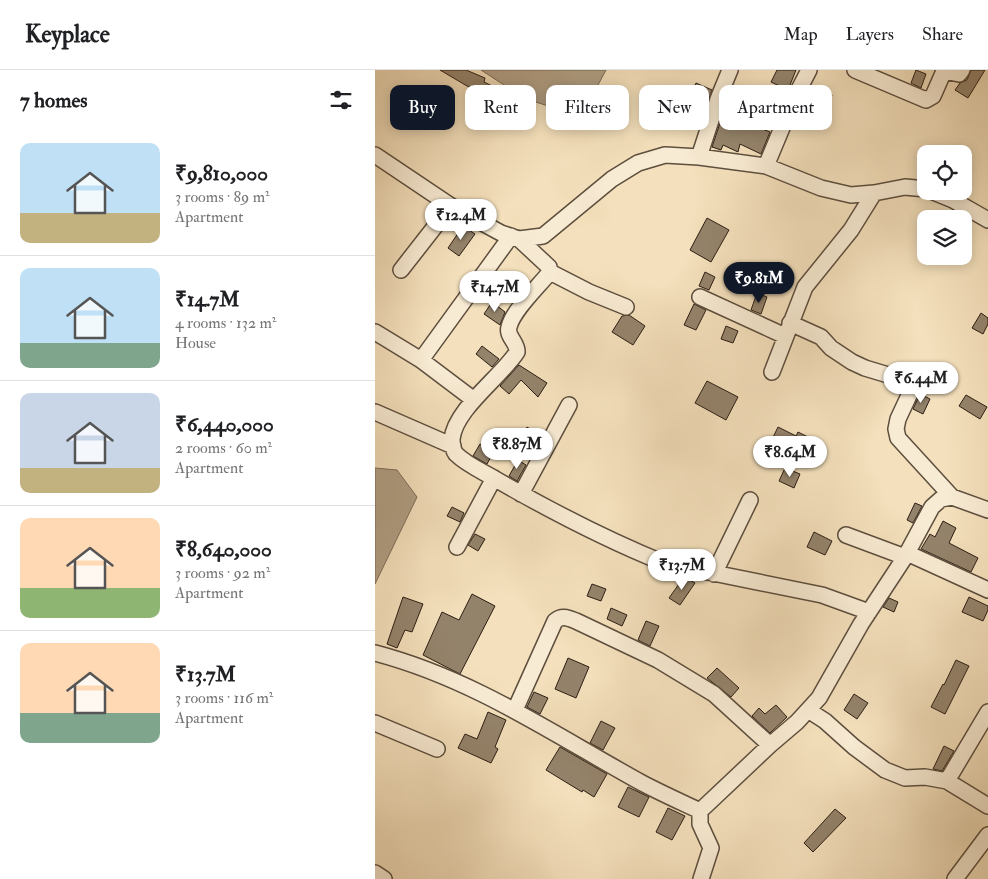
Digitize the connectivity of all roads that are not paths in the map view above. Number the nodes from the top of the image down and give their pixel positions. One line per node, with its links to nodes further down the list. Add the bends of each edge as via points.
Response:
1 (730, 70): 6 (street)
2 (809, 70): 7 (street)
3 (855, 70): 4 (street, via 926,100 933,96 944,71 959,74)
4 (962, 70)
5 (375, 155): 11 (street)
6 (699, 157): 7 (street); 13 (street, via 665,155 638,163 612,179 543,236)
7 (766, 166): 9 (street, via 840,194)
8 (917, 188): 9 (street)
9 (875, 193): 18 (street, via 851,230 805,287)
10 (953, 200): 12 (street)
11 (451, 206): 13 (street); 14 (street)
12 (988, 220)
13 (515, 238): 15 (street, via 549,267); 20 (street)
14 (401, 270)
15 (550, 272): 17 (street); 22 (street, via 517,312 509,327 517,352)
16 (700, 297): 18 (street)
17 (626, 307)
18 (787, 329): 21 (street); 28 (street, via 821,337 852,362 911,383 912,389 898,419 898,438)
19 (375, 332): 20 (street)
20 (421, 360): 22 (street)
21 (772, 372)
22 (474, 400): 25 (street, via 457,424)
23 (569, 405): 27 (street)
24 (375, 412): 25 (street)
25 (453, 446): 26 (street, via 455,453 469,464)
26 (494, 478): 27 (street); 32 (street)
27 (521, 494): 34 (street, via 641,554 664,563)
28 (952, 496): 30 (street); 33 (street, via 932,507)
29 (750, 500): 34 (street)
30 (988, 510)
31 (846, 535): 33 (street)
32 (457, 547)
33 (906, 555): 35 (street); 36 (street)
34 (714, 574): 36 (street, via 822,595)
35 (988, 590)
36 (869, 612): 39 (street, via 819,698)
37 (375, 653): 38 (street, via 449,678)
38 (515, 710): 42 (street, via 555,621 564,617 658,660 714,694); 46 (street, via 643,783)
39 (808, 710): 42 (street); 44 (street, via 894,775)
40 (988, 712): 44 (street)
41 (375, 724): 43 (street)
42 (770, 745): 46 (street)
43 (437, 750)
44 (947, 782): 45 (street)
45 (988, 806)
46 (700, 811): 50 (street, via 700,824 711,848)
47 (988, 835): 51 (street)
48 (375, 873): 49 (street)
49 (384, 879)
50 (701, 879)
51 (955, 879)

